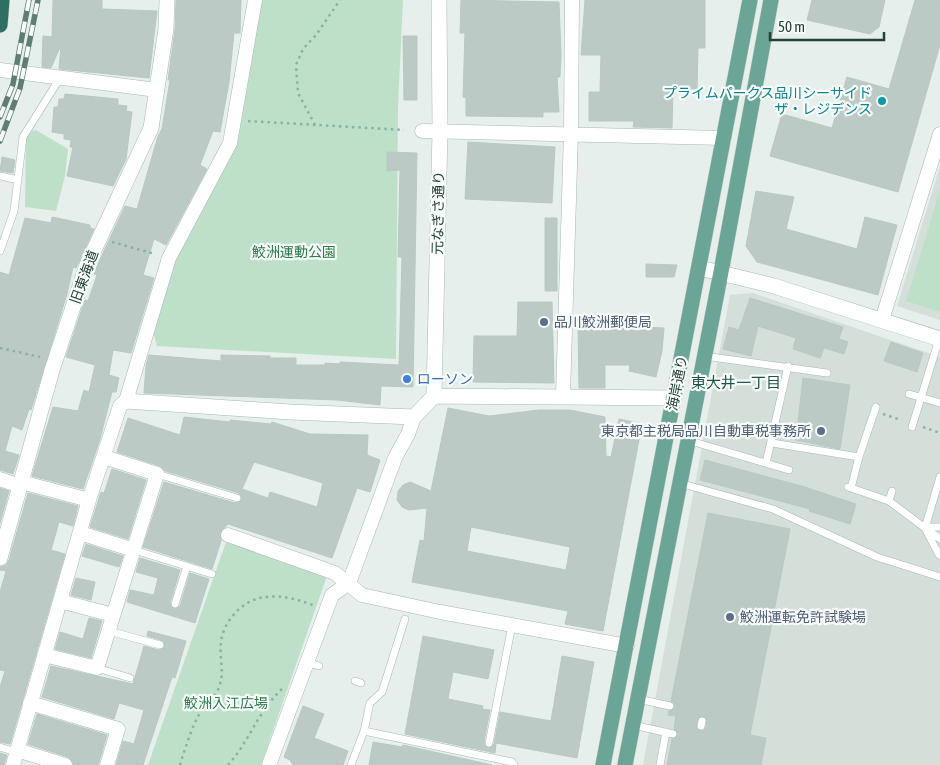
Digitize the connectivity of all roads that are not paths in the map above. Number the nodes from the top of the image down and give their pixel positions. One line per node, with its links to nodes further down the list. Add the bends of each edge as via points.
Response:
1 (2, 0): 8 (highway)
2 (166, 0): 11 (street, 旧東海道, via 166,29)
3 (255, 0): 32 (street, via 230,143 169,258)
4 (439, 0): 13 (street, 元なぎさ通り)
5 (572, 0): 14 (street)
6 (750, 0): 16 (main road, 海岸通り)
7 (771, 0): 21 (main road, 海岸通り)
8 (0, 25)
9 (0, 70): 10 (street)
10 (60, 78): 11 (street); 18 (lane, via 23,137)
11 (157, 90): 47 (street, 旧東海道, via 151,128 87,265 55,361)
12 (422, 130): 13 (street)
13 (440, 130): 14 (street); 29 (street, 元なぎさ通り)
14 (571, 133): 16 (street); 28 (street)
15 (940, 134): 22 (street)
16 (724, 138): 20 (main road, 海岸通り)
17 (0, 176): 18 (lane)
18 (18, 180): 19 (lane, via 14,211)
19 (0, 252)
20 (700, 268): 21 (street); 31 (main road, 海岸通り)
21 (721, 272): 22 (street); 24 (main road, 海岸通り)
22 (882, 320): 23 (street)
23 (940, 339): 30 (lane)
24 (703, 356): 25 (lane); 37 (main road, 海岸通り)
25 (788, 366): 26 (lane); 38 (lane)
26 (827, 373)
27 (908, 394): 30 (lane)
28 (563, 395): 29 (street); 31 (street)
29 (434, 396): 35 (street)
30 (920, 397): 33 (lane); 36 (lane)
31 (674, 398): 71 (main road, 海岸通り)
32 (126, 401): 35 (street); 39 (street, via 120,406)
33 (940, 403)
34 (878, 410): 40 (lane)
35 (414, 417): 63 (street, via 395,458)
36 (912, 427)
37 (687, 440): 41 (lane); 46 (main road, 海岸通り)
38 (772, 443): 40 (lane); 41 (lane)
39 (104, 457): 43 (street); 50 (street)
40 (859, 457): 51 (lane, via 849,487)
41 (766, 463): 42 (lane)
42 (789, 470)
43 (157, 474): 49 (lane); 57 (street)
44 (940, 478): 53 (lane)
45 (0, 479): 47 (street)
46 (678, 483): 62 (lane, via 773,509 877,557); 75 (main road, 海岸通り)
47 (21, 484): 50 (street); 58 (street, 旧東海道)
48 (892, 491): 51 (lane)
49 (237, 498)
50 (89, 500): 54 (street)
51 (889, 501): 53 (lane)
52 (940, 527): 53 (lane)
53 (925, 528): 56 (lane); 59 (lane)
54 (80, 533): 57 (street); 64 (street)
55 (228, 535): 63 (street, via 335,572)
56 (940, 539)
57 (134, 550): 60 (lane); 66 (street)
58 (1, 553)
59 (939, 554)
60 (187, 566): 61 (lane); 65 (lane)
61 (212, 574)
62 (940, 577)
63 (349, 583): 68 (street, via 362,595); 85 (street, via 332,595 313,664)
64 (60, 601): 66 (street); 72 (street)
65 (175, 604)
66 (113, 616): 69 (street)
67 (405, 619): 79 (lane, via 382,692 370,703)
68 (512, 625): 71 (street); 80 (lane)
69 (109, 631): 70 (lane); 73 (street)
70 (160, 645)
71 (627, 646): 88 (main road, 海岸通り)
72 (44, 655): 73 (street); 76 (street)
73 (98, 668): 74 (lane)
74 (130, 678)
75 (637, 699): 77 (lane); 78 (main road, 海岸通り)
76 (30, 703): 82 (street); 84 (street, via 118,729)
77 (670, 706)
78 (632, 725): 89 (main road, 海岸通り); 90 (lane, via 669,733)
79 (364, 731): 86 (lane); 87 (lane)
80 (489, 743)
81 (0, 747): 82 (lane)
82 (15, 756): 83 (street)
83 (65, 765)
84 (107, 765)
85 (269, 765)
86 (351, 765)
87 (514, 765)
88 (603, 765)
89 (625, 765)
90 (660, 765)

